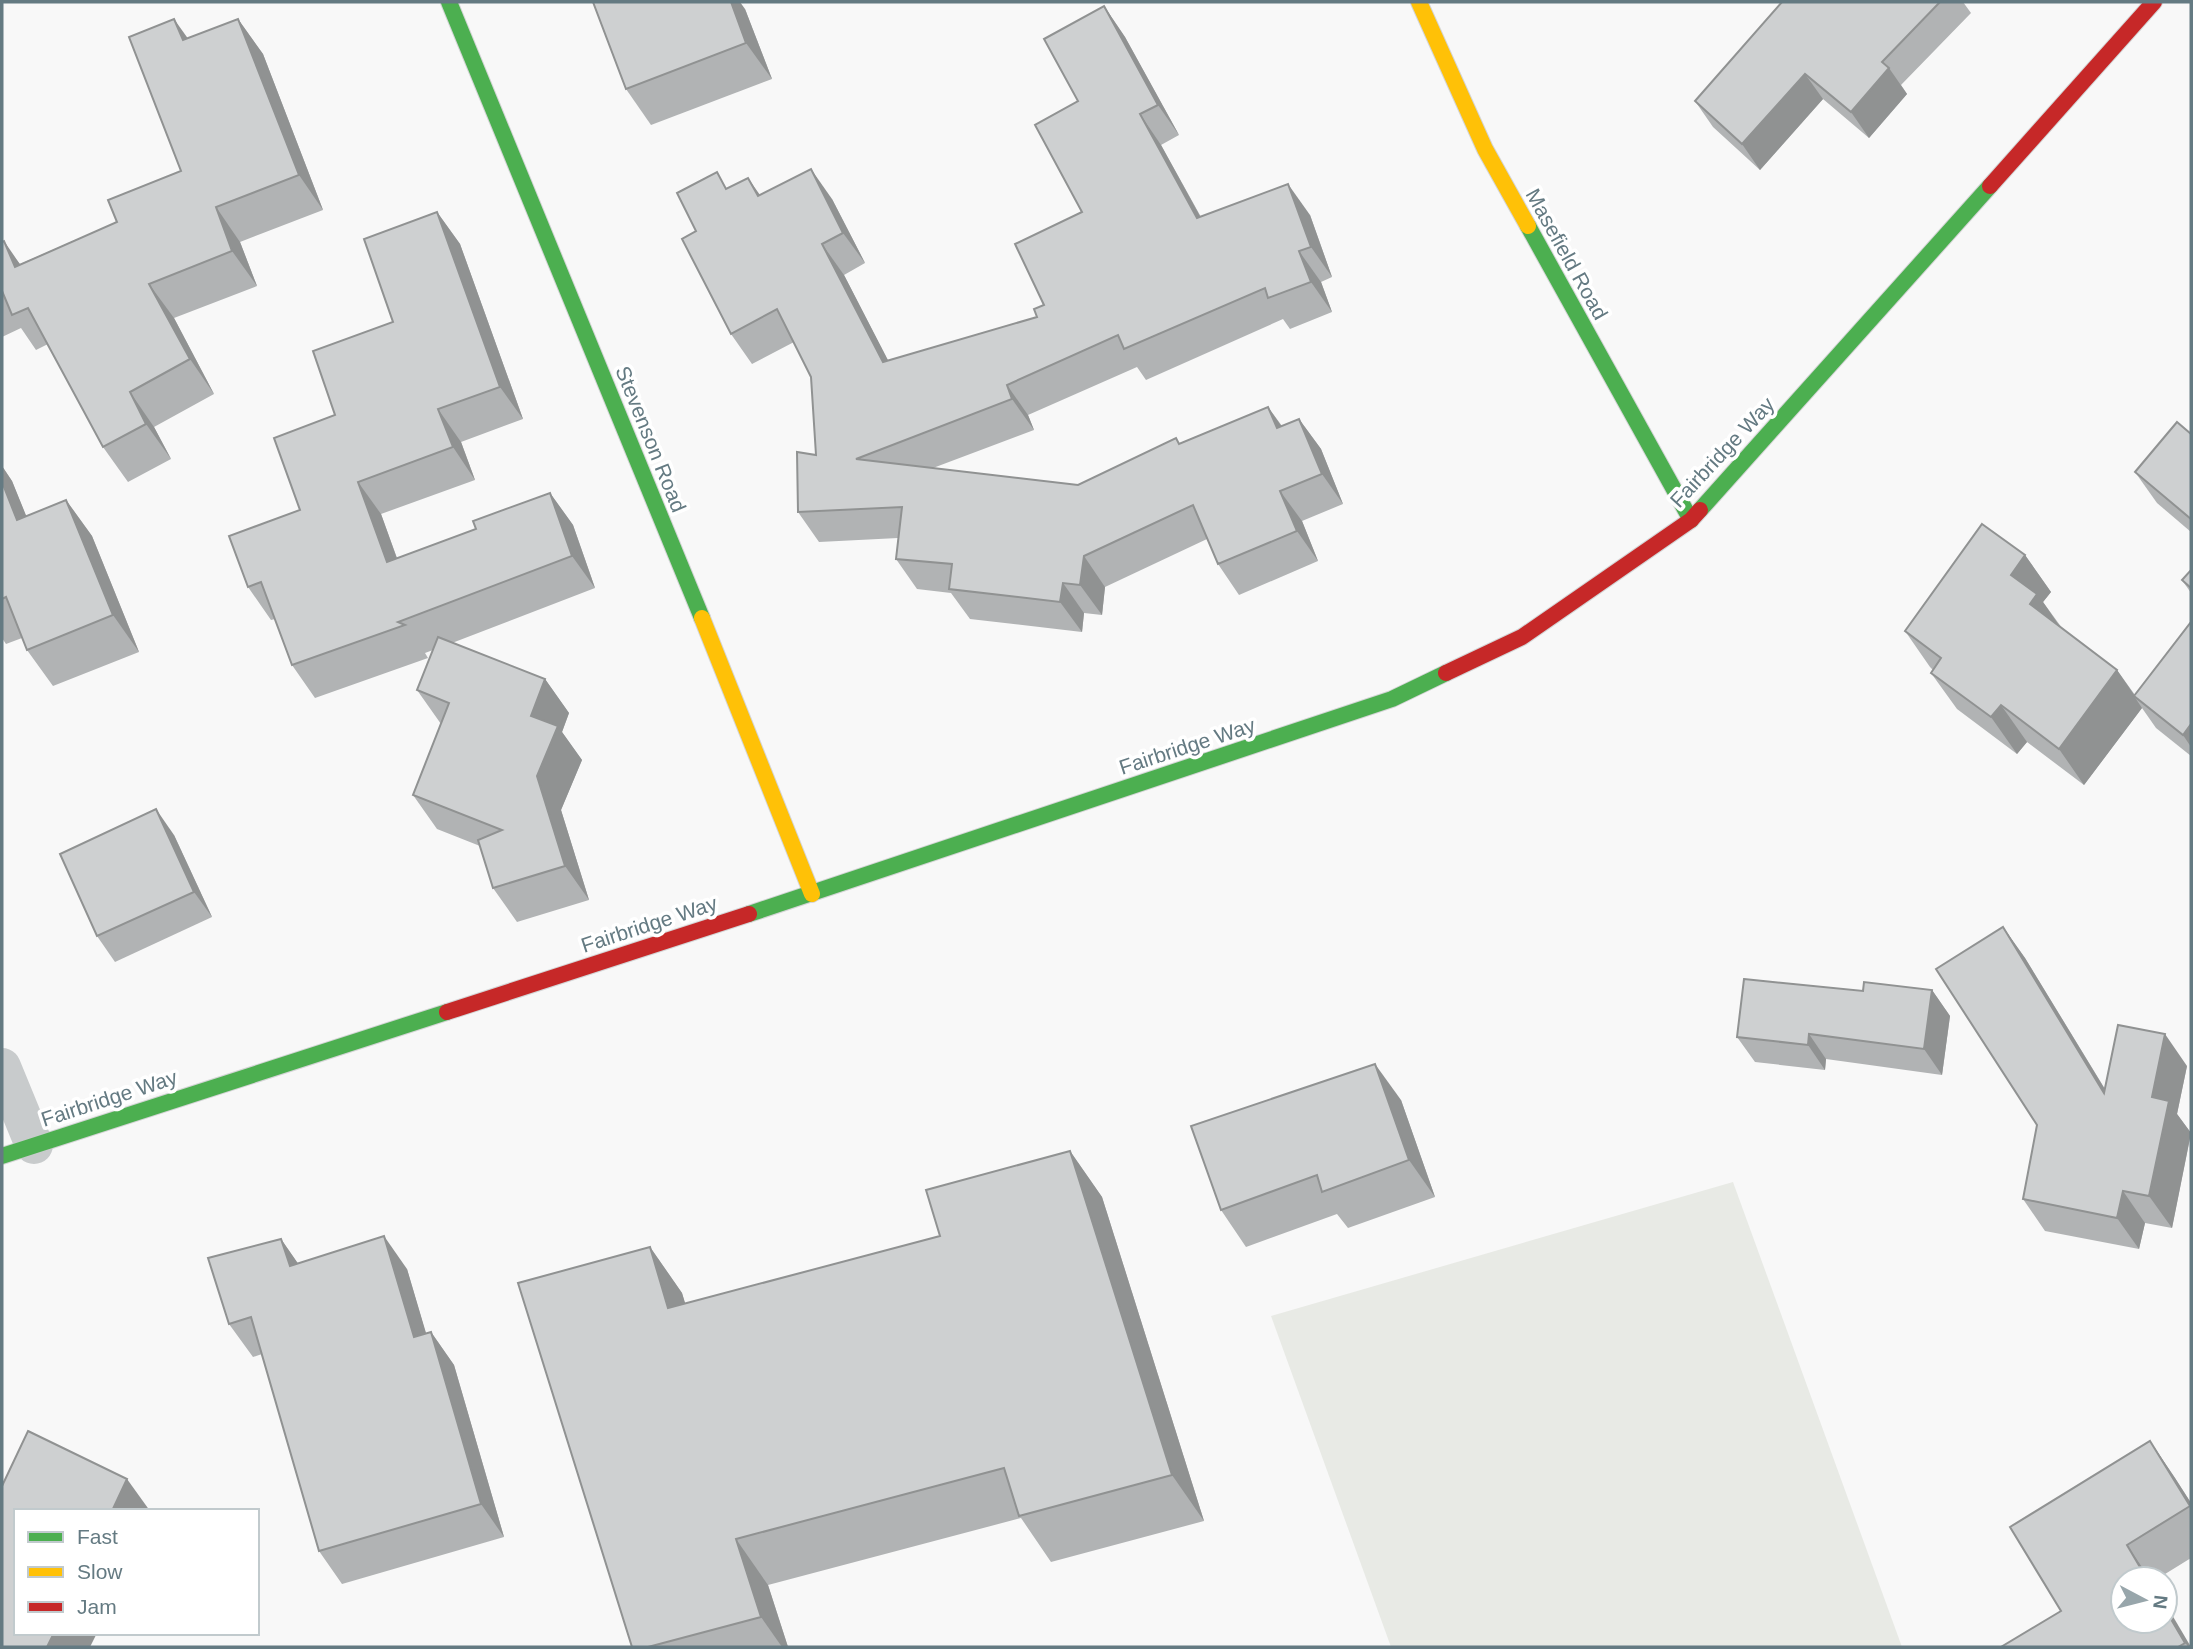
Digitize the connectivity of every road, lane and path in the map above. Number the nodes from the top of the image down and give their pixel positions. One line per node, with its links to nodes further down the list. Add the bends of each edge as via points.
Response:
1 (449, 2): 5 (street, Stevenson Road)
2 (1419, 2): 4 (street, Masefield Road, via 1485,149)
3 (2154, 2): 4 (street, Fairbridge Way)
4 (1690, 520): 5 (street, Fairbridge Way, via 1522,638 1392,699)
5 (812, 894): 7 (street, Fairbridge Way)
6 (2, 1067): 7 (street)
7 (18, 1150)

